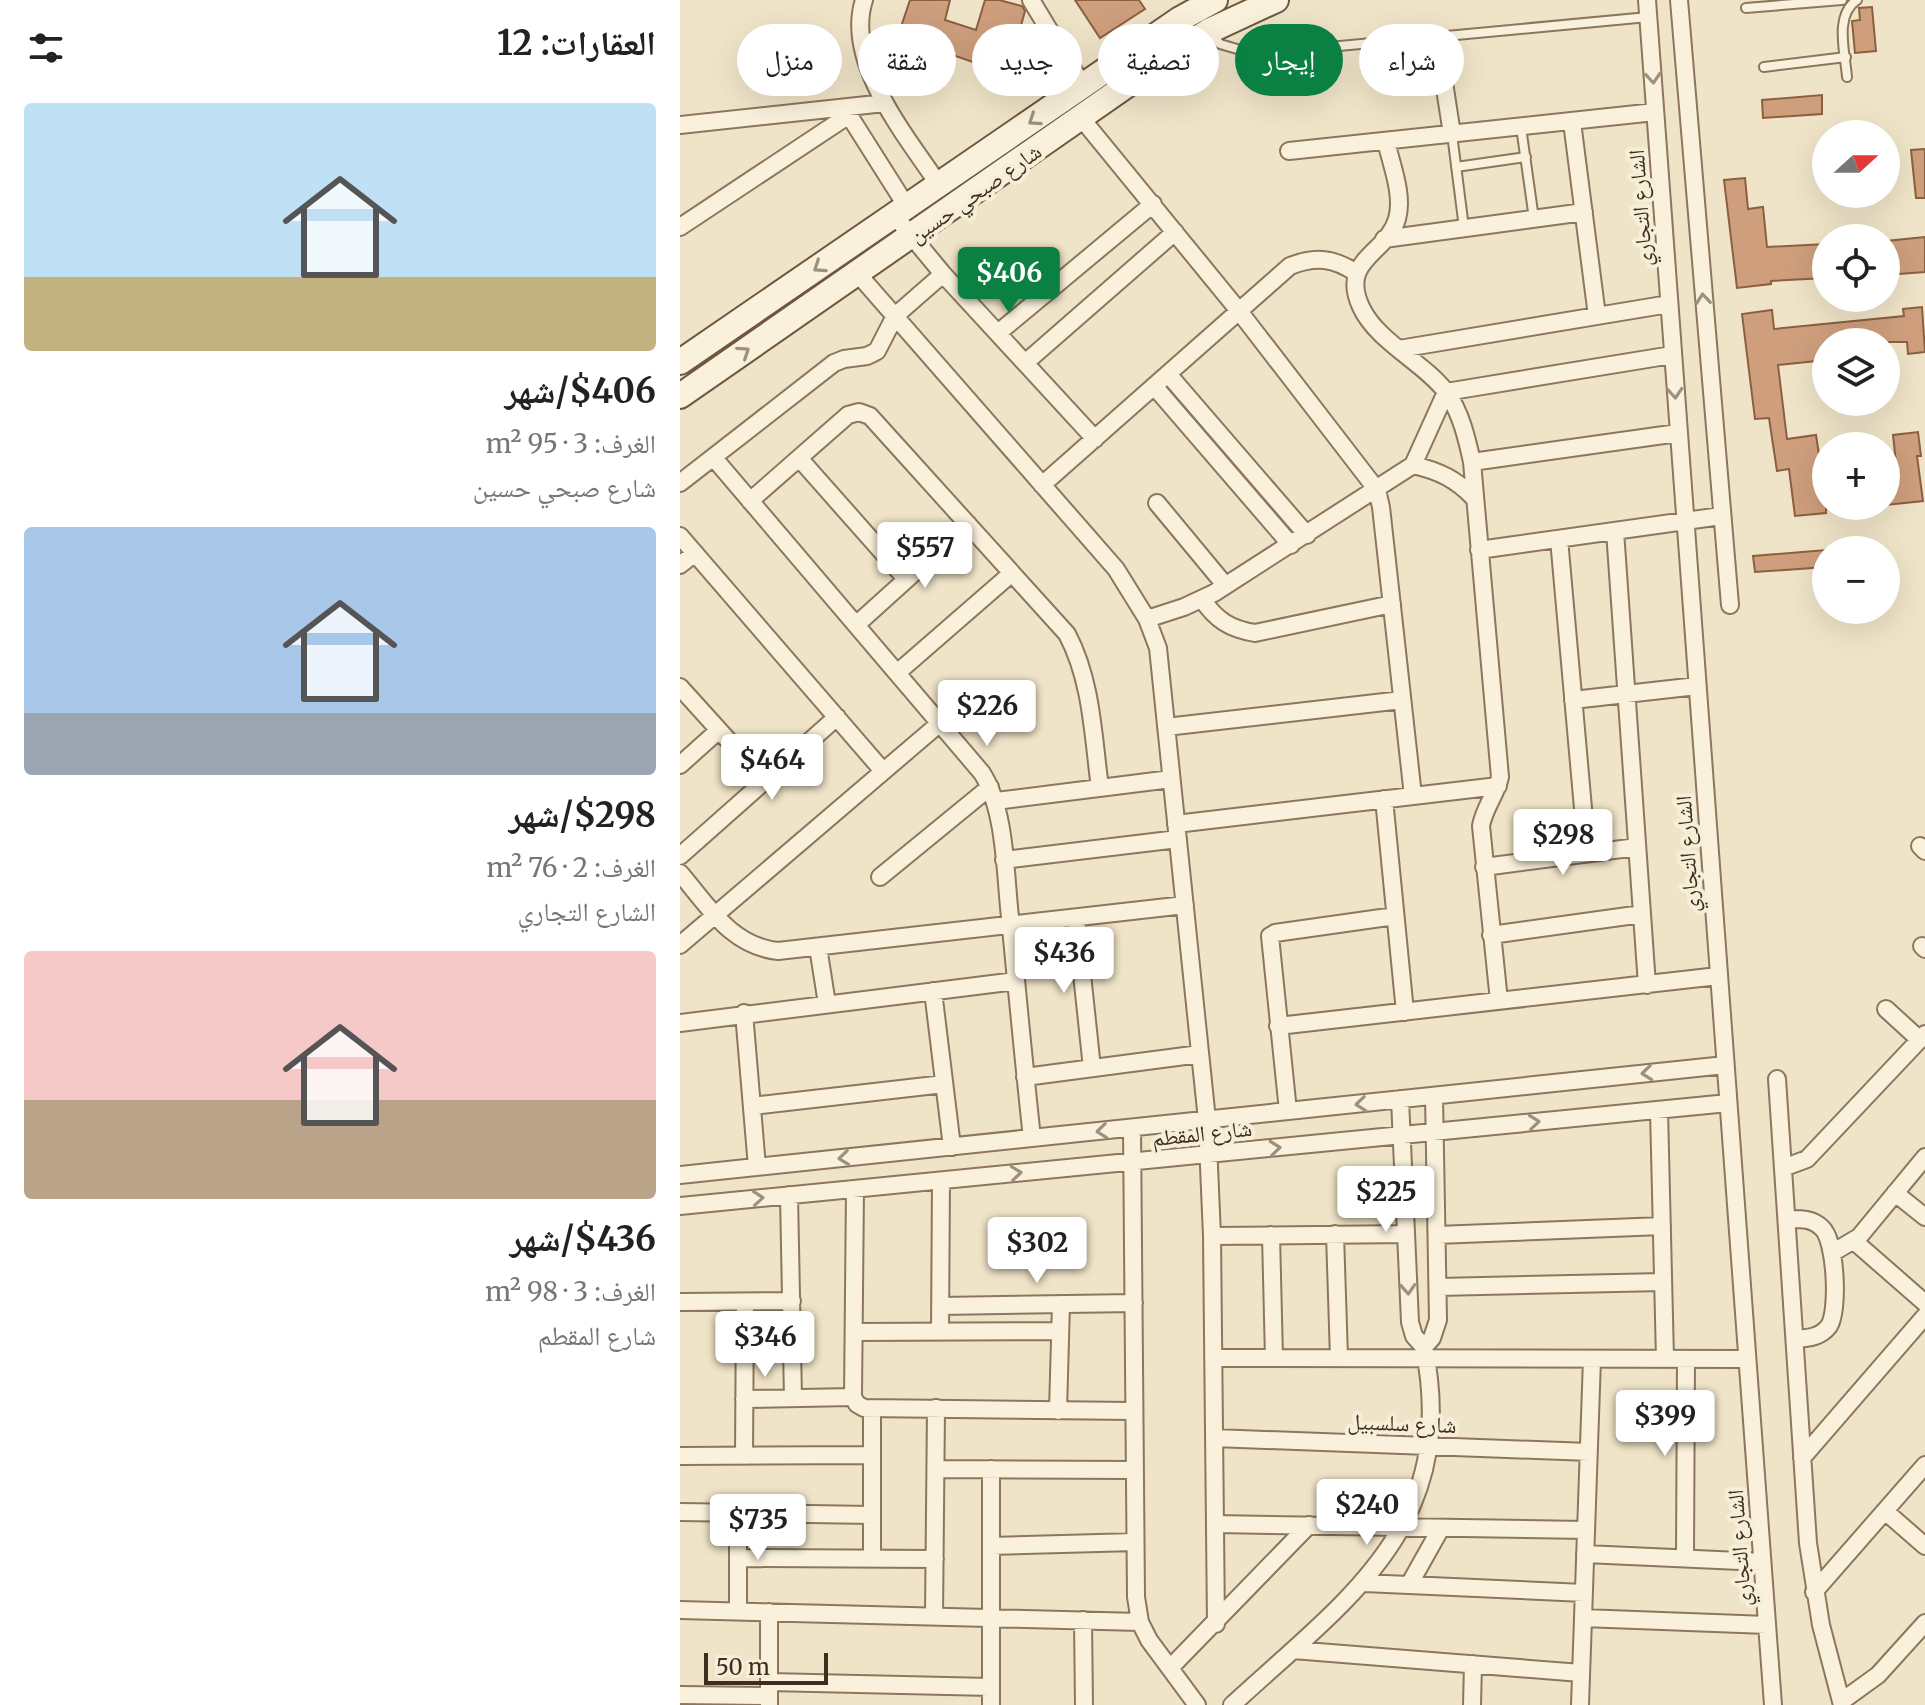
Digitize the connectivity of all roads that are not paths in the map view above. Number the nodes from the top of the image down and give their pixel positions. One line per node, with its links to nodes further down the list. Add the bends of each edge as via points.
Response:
1 (864, 0): 20 (street, via 862,44)
2 (1031, 0): 17 (street)
3 (1215, 0): 17 (street, شارع صبحي حسين)
4 (1276, 0): 10 (street, شارع صبحي حسين)
5 (1679, 0): 70 (street, one-way to 5)
6 (1842, 0): 9 (lane)
7 (1857, 0): 14 (lane, via 1843,15)
8 (1648, 8): 11 (lane); 22 (street, الشارع التجاري, one-way to 22)
9 (1746, 8)
10 (1219, 26)
11 (1464, 33)
12 (1219, 43): 13 (lane, via 1254,54)
13 (1359, 44)
14 (1846, 57): 15 (lane); 16 (lane)
15 (1764, 67)
16 (1847, 77)
17 (1083, 86): 32 (street, شارع صبحي حسين, one-way to 32)
18 (1114, 96): 23 (street, شارع صبحي حسين)
19 (1446, 96): 27 (street)
20 (885, 103): 21 (street); 32 (street)
21 (847, 112): 25 (street); 34 (street); 37 (street)
22 (1655, 112): 24 (street); 45 (street, الشارع التجاري)
23 (1082, 119): 33 (street); 40 (street, شارع صبحي حسين)
24 (1572, 122): 26 (street); 35 (street)
25 (680, 125)
26 (1521, 127): 27 (street); 30 (lane)
27 (1452, 134): 28 (street); 31 (lane)
28 (1386, 141): 29 (street); 41 (street, via 1399,204)
29 (1289, 151)
30 (1526, 157): 31 (lane); 36 (lane)
31 (1456, 167): 38 (lane)
32 (939, 185): 34 (street, شارع صبحي حسين)
33 (1153, 204): 39 (street); 49 (street)
34 (901, 211): 40 (street); 52 (street, شارع صبحي حسين, one-way to 52)
35 (1584, 212): 36 (street); 48 (street)
36 (1534, 219): 38 (street)
37 (680, 227)
38 (1465, 228): 41 (street)
39 (1175, 232): 46 (street); 53 (street)
40 (912, 236): 43 (street, شارع صبحي حسين); 44 (street)
41 (1384, 239): 42 (street)
42 (1356, 273): 46 (street, via 1342,263 1307,260 1290,266); 50 (street, via 1361,308)
43 (858, 274): 47 (street); 57 (street, شارع صبحي حسين, one-way to 43)
44 (943, 274): 47 (street); 49 (street)
45 (1669, 304): 48 (street); 51 (street, الشارع التجاري)
46 (1239, 311): 54 (street); 66 (street)
47 (895, 316): 60 (street, via 877,351 834,363); 65 (street)
48 (1597, 316): 50 (street)
49 (998, 333): 53 (street)
50 (1399, 349): 56 (street)
51 (1672, 355): 56 (street); 58 (street, الشارع التجاري, one-way to 58)
52 (680, 362)
53 (1025, 363): 59 (street)
54 (1168, 374): 55 (street); 74 (street)
55 (1154, 386): 59 (street); 77 (street)
56 (1446, 392): 62 (street); 63 (street)
57 (680, 396)
58 (1678, 433): 62 (street); 71 (street, الشارع التجاري)
59 (1095, 439): 65 (street)
60 (713, 457): 64 (street); 68 (street)
61 (799, 458): 68 (street); 72 (street, via 848,415 865,413); 82 (street)
62 (1472, 462): 67 (street)
63 (1413, 465): 66 (street); 67 (street, via 1448,476)
64 (680, 483)
65 (1042, 485): 87 (street, via 1116,569)
66 (1377, 490): 74 (street); 85 (street)
67 (1474, 498): 78 (street)
68 (750, 501): 88 (street)
69 (1157, 503): 83 (street)
70 (1721, 516): 71 (street); 86 (street)
71 (1684, 521): 73 (street); 90 (street, الشارع التجاري)
72 (968, 524): 81 (street); 82 (street)
73 (1615, 531): 76 (street); 92 (street)
74 (1307, 535): 77 (street)
75 (680, 536): 79 (street)
76 (1559, 539): 78 (street); 94 (street)
77 (1291, 545): 83 (street)
78 (1479, 550): 103 (street)
79 (695, 553): 80 (street); 95 (street)
80 (680, 565)
81 (1012, 573): 89 (street); 104 (street, via 1067,634 1078,655)
82 (906, 579): 88 (street)
83 (1225, 585): 84 (street)
84 (1202, 599): 85 (street, via 1223,624 1255,633); 87 (street)
85 (1392, 604): 93 (street)
86 (1730, 605)
87 (1147, 619): 97 (street, via 1158,648)
88 (856, 625): 89 (street)
89 (897, 673): 96 (street)
90 (1697, 686): 92 (street); 125 (street, الشارع التجاري)
91 (680, 687): 98 (street)
92 (1626, 694): 94 (street); 109 (street)
93 (1402, 700): 97 (street); 106 (street)
94 (1573, 700): 110 (street)
95 (837, 717): 100 (street); 102 (street)
96 (940, 723): 100 (street); 105 (street)
97 (1166, 727): 101 (street)
98 (719, 730): 99 (street); 102 (street)
99 (680, 765)
100 (883, 771): 117 (street)
101 (1171, 779): 104 (street); 108 (street)
102 (765, 781): 111 (street)
103 (1498, 786): 106 (street); 113 (street, via 1481,826)
104 (1100, 788): 105 (street)
105 (993, 794): 112 (street); 115 (street)
106 (1413, 796): 107 (street)
107 (1384, 799): 108 (street); 119 (street)
108 (1177, 832): 112 (street); 116 (street)
109 (1637, 847): 110 (street); 118 (street)
110 (1587, 853): 113 (street)
111 (680, 856)
112 (1004, 860): 121 (street)
113 (1484, 867): 122 (street)
114 (680, 873): 117 (street)
115 (880, 877)
116 (1185, 905): 120 (street); 137 (street)
117 (715, 914): 123 (street); 124 (street, via 736,936 763,949)
118 (1642, 914): 122 (street); 127 (street)
119 (1395, 916): 132 (street); 135 (street, via 1270,936)
120 (1076, 918): 121 (street); 139 (street)
121 (1010, 926): 124 (street); 126 (street)
122 (1491, 935): 129 (street)
123 (680, 945)
124 (818, 947): 130 (street)
125 (1718, 976): 127 (street); 138 (street, الشارع التجاري)
126 (1016, 981): 128 (street); 140 (street)
127 (1647, 985): 129 (street)
128 (933, 991): 130 (street); 142 (street)
129 (1499, 1001): 132 (street)
130 (827, 1004): 133 (street)
131 (1886, 1009): 136 (street)
132 (1405, 1012): 135 (street)
133 (744, 1013): 134 (street); 146 (street)
134 (680, 1023)
135 (1278, 1026): 148 (street)
136 (1922, 1037): 159 (street, via 1812,1154)
137 (1200, 1054): 139 (street); 149 (street)
138 (1725, 1065): 143 (street, شارع المقطم, one-way to 143); 145 (street, الشارع التجاري)
139 (1092, 1068): 140 (street)
140 (1025, 1077): 153 (street)
141 (1777, 1079): 159 (street)
142 (944, 1084): 146 (street); 154 (street)
143 (1434, 1096): 144 (street, شارع المقطم); 151 (street)
144 (1400, 1099): 148 (street, شارع المقطم, one-way to 148); 152 (street)
145 (1728, 1103): 147 (street, شارع المقطم); 197 (street, الشارع التجاري)
146 (752, 1106): 158 (street)
147 (1659, 1110): 151 (street, شارع المقطم, one-way to 147); 168 (street)
148 (1288, 1111): 149 (street, شارع المقطم)
149 (1207, 1120): 150 (street, شارع المقطم); 155 (street)
150 (1132, 1128): 153 (street, شارع المقطم, one-way to 153); 157 (street)
151 (1434, 1132): 152 (street, شارع المقطم); 172 (street)
152 (1402, 1135): 155 (street, شارع المقطم, one-way to 152); 170 (street)
153 (1032, 1138): 154 (street, شارع المقطم)
154 (952, 1147): 158 (street, شارع المقطم, one-way to 158)
155 (1208, 1154): 157 (street, شارع المقطم); 173 (street)
156 (1925, 1157): 163 (street)
157 (1132, 1162): 161 (street, شارع المقطم, one-way to 157); 181 (street)
158 (757, 1167): 160 (street, شارع المقطم)
159 (1783, 1168): 167 (street)
160 (680, 1175)
161 (941, 1181): 162 (street, شارع المقطم); 184 (street)
162 (855, 1189): 164 (street, شارع المقطم); 187 (street)
163 (1895, 1193): 166 (street); 174 (street)
164 (789, 1195): 165 (street, شارع المقطم, one-way to 164); 178 (street)
165 (680, 1206)
166 (1925, 1217)
167 (1787, 1219): 175 (street, via 1805,1219 1821,1227); 189 (street)
168 (1662, 1226): 172 (street); 176 (street)
169 (1335, 1234): 170 (street); 171 (street); 193 (street)
170 (1406, 1234): 190 (street, one-way to 190, via 1410,1322)
171 (1271, 1235): 173 (street); 192 (street)
172 (1437, 1235): 177 (street)
173 (1212, 1236): 191 (street)
174 (1854, 1241): 175 (street); 182 (street)
175 (1832, 1253): 189 (street, via 1833,1317 1818,1335)
176 (1663, 1282): 177 (street); 195 (street)
177 (1438, 1287): 190 (street, via 1437,1326)
178 (792, 1301): 180 (street); 199 (street)
179 (680, 1302): 180 (street)
180 (745, 1302): 200 (street)
181 (1134, 1303): 183 (street); 204 (street)
182 (1925, 1303)
183 (1061, 1304): 184 (street); 186 (street)
184 (940, 1306): 188 (street)
185 (1925, 1316): 211 (street)
186 (1060, 1331): 188 (street); 203 (street)
187 (854, 1332): 188 (street); 198 (street)
188 (940, 1332)
189 (1795, 1339): 211 (street)
190 (1425, 1352): 193 (street); 194 (street); 206 (street, via 1431,1393)
191 (1213, 1358): 192 (street); 205 (street)
192 (1274, 1358): 193 (street)
193 (1339, 1358)
194 (1592, 1359): 195 (street); 207 (street)
195 (1665, 1359): 196 (street)
196 (1686, 1359): 197 (street); 231 (street)
197 (1747, 1359): 233 (street, الشارع التجاري)
198 (853, 1397): 199 (street); 201 (street, via 860,1407)
199 (793, 1398): 200 (street)
200 (744, 1399): 210 (street)
201 (872, 1408): 202 (street); 208 (street)
202 (936, 1408): 203 (street); 213 (street)
203 (1058, 1411): 204 (street)
204 (1134, 1411): 215 (street)
205 (1214, 1438): 206 (street, شارع سلسبيل); 220 (street)
206 (1428, 1446): 207 (street, شارع سلسبيل); 222 (street)
207 (1589, 1452): 224 (street)
208 (872, 1455): 210 (street); 219 (street)
209 (680, 1456): 210 (street)
210 (744, 1456)
211 (1802, 1458): 236 (street)
212 (1925, 1465): 217 (street)
213 (936, 1469): 214 (street); 232 (street)
214 (991, 1469): 215 (street); 226 (street)
215 (1135, 1470): 225 (street)
216 (680, 1512): 218 (street)
217 (1886, 1512): 227 (street); 236 (street)
218 (738, 1513): 219 (street); 229 (street)
219 (872, 1515): 230 (street)
220 (1215, 1524): 221 (street); 247 (street)
221 (1309, 1525): 222 (street); 247 (street)
222 (1402, 1528): 223 (street); 234 (street)
223 (1441, 1528): 224 (street); 235 (street)
224 (1586, 1530): 228 (street)
225 (1135, 1542): 226 (street); 245 (street)
226 (991, 1546): 242 (street)
227 (1925, 1546)
228 (1585, 1554): 231 (street); 237 (street)
229 (738, 1558): 230 (street); 239 (street)
230 (872, 1558): 232 (street)
231 (1685, 1558): 233 (street)
232 (935, 1559): 241 (street)
233 (1762, 1562): 248 (street, الشارع التجاري)
234 (1364, 1583): 235 (street); 249 (street)
235 (1409, 1585): 237 (street)
236 (1814, 1592): 257 (street)
237 (1584, 1593): 243 (street)
238 (680, 1610): 239 (street)
239 (738, 1611): 240 (street)
240 (769, 1612): 241 (street); 254 (street)
241 (934, 1616): 242 (street)
242 (991, 1618): 244 (street); 253 (street)
243 (1583, 1618): 248 (street); 252 (street)
244 (1083, 1620): 245 (street); 259 (street)
245 (1140, 1622): 251 (street)
246 (1925, 1623): 257 (street, via 1878,1675)
247 (1216, 1624): 251 (street)
248 (1767, 1625): 263 (street, الشارع التجاري)
249 (1293, 1650): 250 (street); 256 (street)
250 (1473, 1664): 252 (street); 261 (street)
251 (1170, 1668): 260 (street)
252 (1581, 1673): 262 (street)
253 (991, 1687): 254 (street); 258 (street)
254 (769, 1694): 255 (street)
255 (680, 1695)
256 (1241, 1702)
257 (1842, 1703)
258 (991, 1705)
259 (1084, 1705)
260 (1197, 1705)
261 (1472, 1705)
262 (1580, 1705)
263 (1773, 1705)

